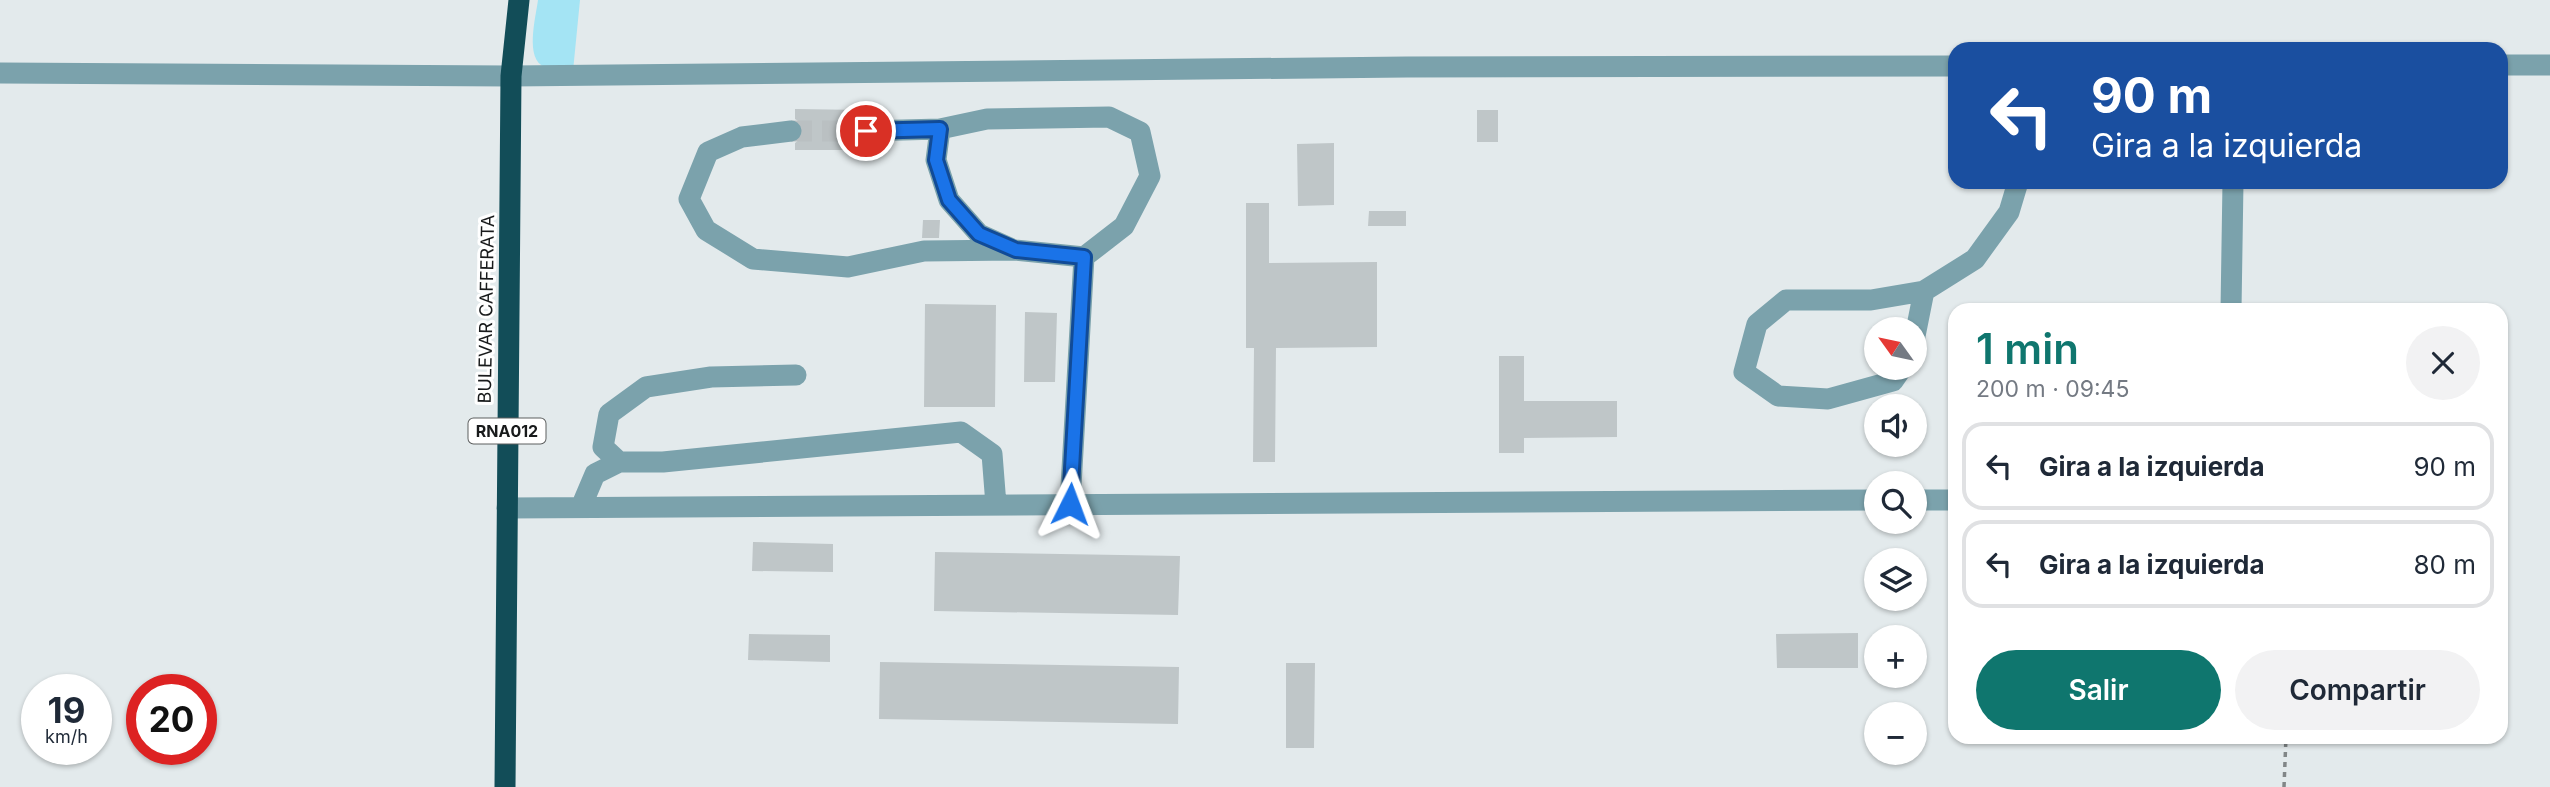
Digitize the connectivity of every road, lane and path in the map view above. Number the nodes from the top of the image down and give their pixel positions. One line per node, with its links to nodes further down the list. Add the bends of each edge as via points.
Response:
1 (519, 0): 6 (highway, BULEVAR CAFFERATA / RNA012)
2 (2508, 65): 3 (street)
3 (2550, 65)
4 (1948, 66): 6 (street)
5 (0, 73): 6 (street)
6 (511, 76): 26 (highway, BULEVAR CAFFERATA / RNA012)
7 (940, 129): 9 (street); 12 (street, via 936,160 949,200 979,234); 13 (street, via 987,119 1109,117 1140,132 1150,176 1124,226)
8 (791, 131): 12 (street, via 742,137 708,152 690,200 706,230 753,259 848,267 924,251)
9 (866, 131)
10 (2016, 189): 14 (street, via 2008,212 1975,259)
11 (2233, 189): 15 (street)
12 (1016, 250): 13 (street)
13 (1084, 257): 23 (street)
14 (1924, 291): 16 (street); 18 (street, via 1871,300 1786,300 1757,324 1744,372 1778,396 1828,400)
15 (2231, 303)
16 (1919, 317)
17 (796, 375): 19 (street, via 711,377 646,387 609,414 603,447)
18 (1894, 380)
19 (619, 461): 24 (street, via 663,462 961,432 992,454); 25 (street, via 595,474)
20 (1948, 499): 22 (street)
21 (1864, 500): 23 (street)
22 (1927, 500)
23 (1070, 504): 24 (street)
24 (996, 505): 25 (street)
25 (581, 507): 26 (street)
26 (507, 508): 28 (highway, BULEVAR CAFFERATA / RNA012)
27 (2286, 744): 29 (path)
28 (505, 787)
29 (2284, 787)

